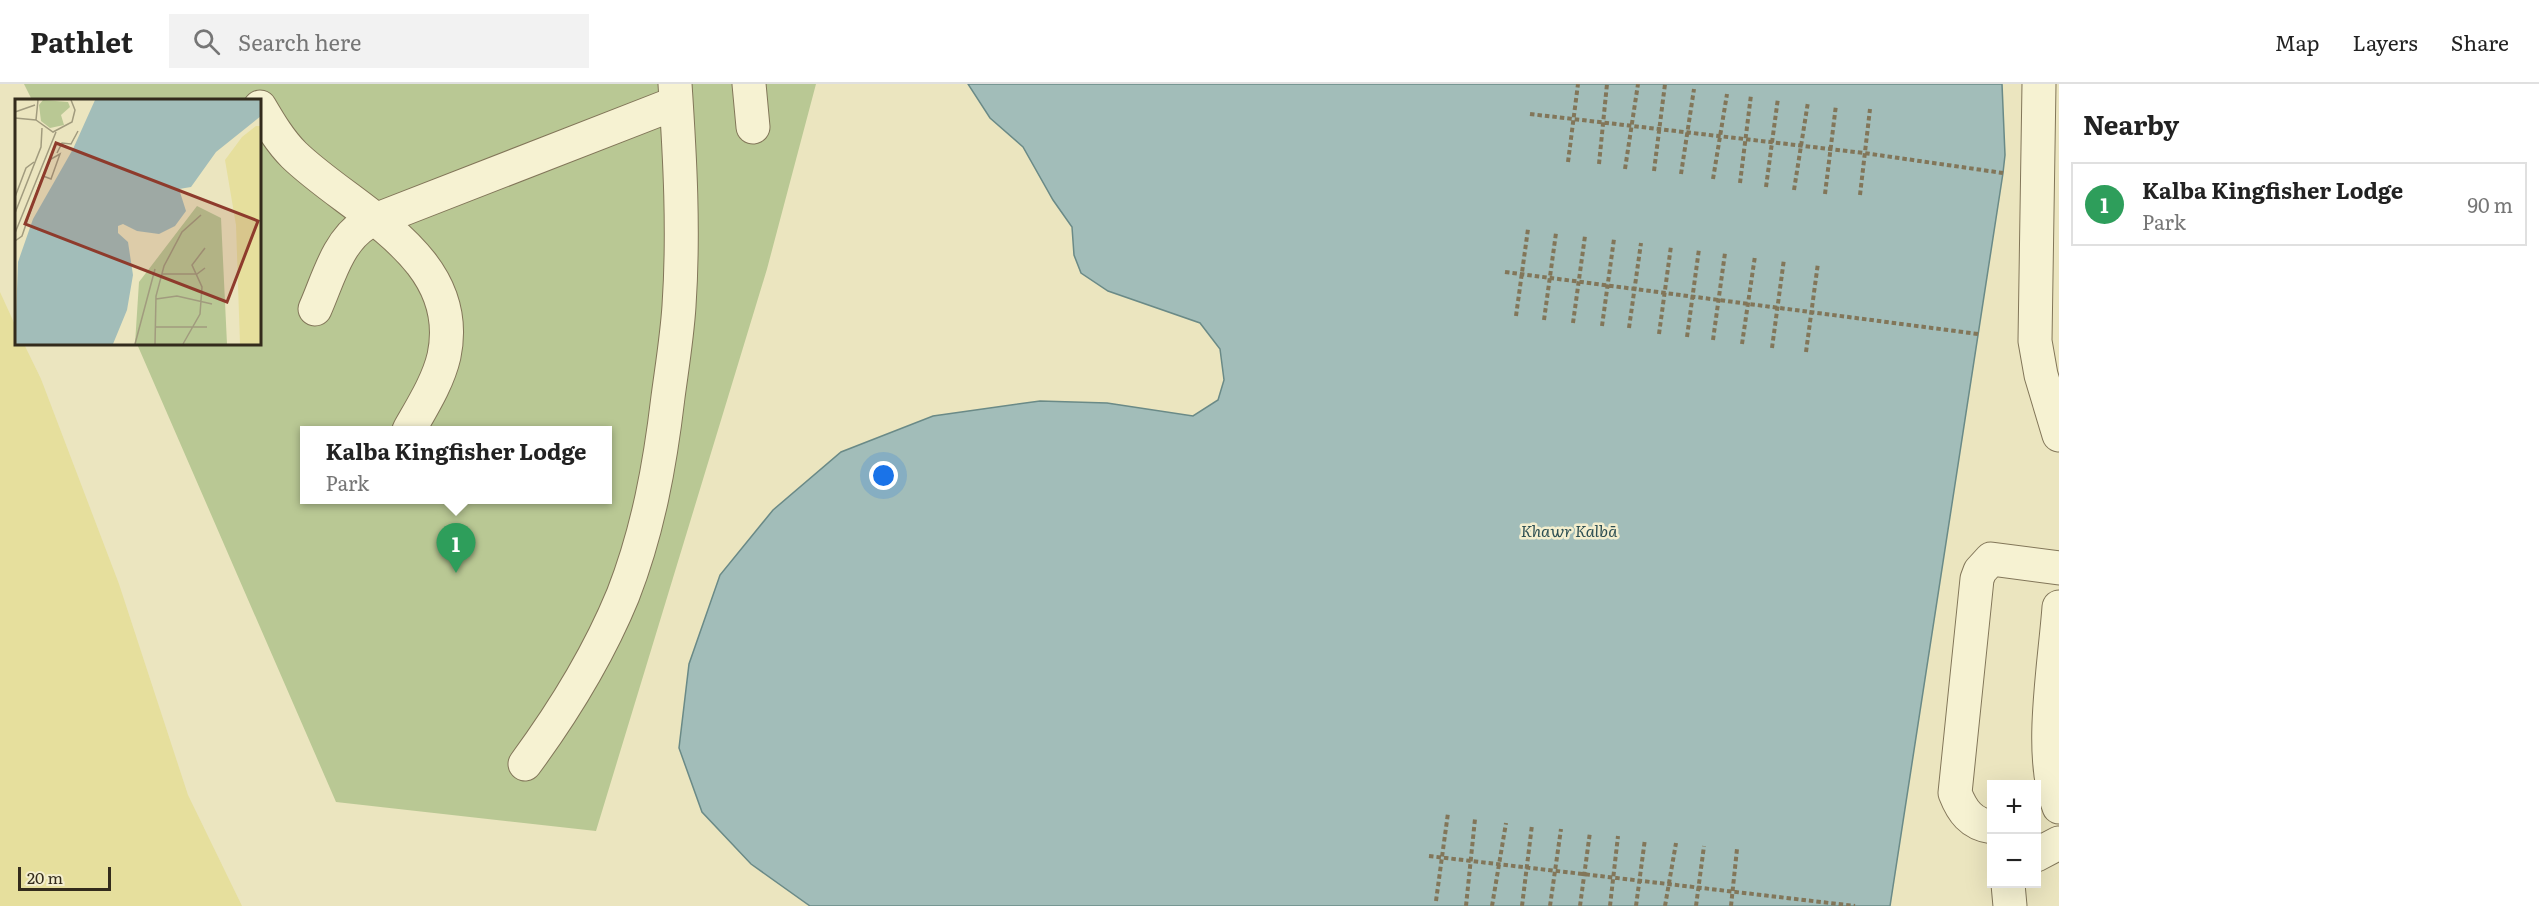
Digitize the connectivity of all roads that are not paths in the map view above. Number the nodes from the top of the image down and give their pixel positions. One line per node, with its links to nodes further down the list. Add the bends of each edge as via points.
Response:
1 (250, 84): 5 (lane)
2 (749, 84): 7 (lane)
3 (2039, 84): 11 (lane, via 2036,341 2041,375)
4 (676, 94): 8 (lane); 15 (lane, via 681,190 679,306 663,447 653,497 636,556 603,639 565,708)
5 (257, 99)
6 (261, 108): 8 (lane, via 294,155)
7 (753, 127)
8 (375, 221): 9 (lane, via 356,230 342,247); 10 (lane, via 414,252 437,288 444,308 444,356)
9 (315, 309)
10 (411, 426)
11 (2059, 435)
12 (2059, 568): 18 (lane, via 1990,559 1977,579 1955,793 1969,818)
13 (2059, 607): 14 (lane)
14 (2048, 748): 16 (lane); 17 (lane, via 2052,789)
15 (525, 764)
16 (2040, 780)
17 (2059, 807)
18 (1987, 825)
19 (2059, 843): 20 (lane)
20 (2041, 853)

